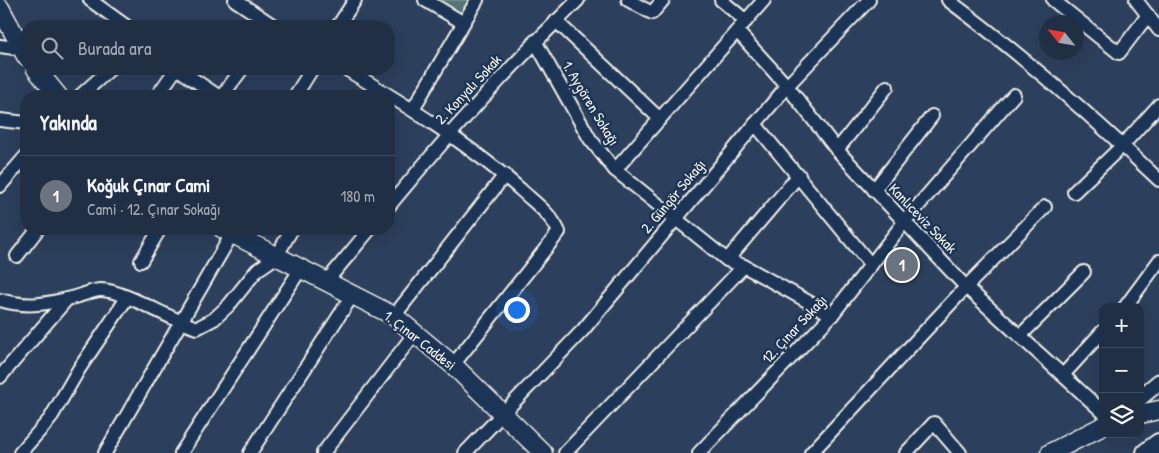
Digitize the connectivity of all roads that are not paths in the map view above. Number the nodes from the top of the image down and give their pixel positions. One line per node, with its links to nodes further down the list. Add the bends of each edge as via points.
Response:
1 (90, 0): 17 (street)
2 (234, 0): 18 (street)
3 (355, 0): 19 (street)
4 (425, 0): 22 (street)
5 (476, 0): 22 (street)
6 (578, 0): 20 (street, 2. Konyalı Sokak)
7 (628, 0): 8 (street, via 652,13)
8 (663, 0)
9 (721, 0): 21 (street)
10 (764, 0): 21 (street)
11 (869, 0): 36 (street, 2. Güngör Sokağı)
12 (948, 0): 55 (street, via 991,32)
13 (1053, 0): 16 (street, via 1119,53)
14 (1136, 0): 16 (street)
15 (0, 10): 27 (main road)
16 (1148, 15): 23 (street)
17 (118, 20)
18 (264, 20)
19 (342, 20)
20 (556, 21): 25 (street, 2. Konyalı Sokak); 50 (street)
21 (746, 21): 24 (street)
22 (462, 22): 47 (street)
23 (1159, 30)
24 (737, 31): 36 (street, Kanlıceviz Sokak); 50 (street)
25 (535, 41): 54 (street, 2. Konyalı Sokak); 58 (street, 1. Aygören Sokağı, via 590,139)
26 (0, 46): 28 (street)
27 (20, 46)
28 (20, 52)
29 (41, 75): 38 (main road)
30 (103, 75): 39 (street)
31 (173, 75): 40 (street)
32 (186, 75): 41 (street)
33 (238, 75): 42 (street)
34 (308, 75): 43 (street)
35 (353, 75): 44 (street)
36 (787, 86): 53 (street, 2. Güngör Sokağı); 56 (street, Kanlıceviz Sokak)
37 (887, 87): 56 (street)
38 (53, 90)
39 (87, 90)
40 (161, 90)
41 (209, 90)
42 (226, 90)
43 (299, 90)
44 (371, 90)
45 (1014, 95): 68 (street, 12. Çınar Sokağı)
46 (395, 101): 47 (street)
47 (413, 109): 54 (street)
48 (1158, 109): 55 (street)
49 (932, 116): 63 (street)
50 (660, 119): 58 (street)
51 (0, 120): 52 (street)
52 (20, 122)
53 (755, 124): 59 (street); 67 (street, 2. Güngör Sokağı)
54 (448, 134): 60 (street); 65 (street, 2. Konyalı Sokak)
55 (1123, 145): 61 (street); 64 (street)
56 (837, 150): 63 (street, Kanlıceviz Sokak)
57 (20, 163): 62 (street)
58 (615, 170): 67 (street, 1. Aygören Sokağı)
59 (799, 175): 77 (street); 80 (street)
60 (504, 176): 92 (street); 97 (street, via 553,219 559,232)
61 (1159, 180)
62 (0, 186)
63 (874, 190): 68 (street, Kanlıceviz Sokak)
64 (1074, 192)
65 (395, 199)
66 (1045, 207): 85 (street)
67 (674, 219): 77 (street, 1. Aygören Sokağı); 104 (street, 2. Güngör Sokağı, via 583,330)
68 (905, 221): 80 (street, 12. Çınar Sokağı); 85 (street, Kanlıceviz Sokak)
69 (33, 235): 75 (street)
70 (157, 235): 79 (street)
71 (226, 235): 93 (street)
72 (234, 235): 76 (main road, 1. Çınar Caddesi)
73 (289, 235): 76 (street)
74 (365, 235): 84 (street)
75 (17, 256)
76 (276, 257): 82 (main road, 1. Çınar Caddesi); 93 (street, via 256,270 214,319 197,328)
77 (727, 260): 81 (street, 1. Aygören Sokağı)
78 (1159, 261): 90 (street)
79 (141, 262)
80 (871, 265): 91 (street, 12. Çınar Sokağı)
81 (744, 266): 91 (street, 1. Aygören Sokağı); 115 (street)
82 (300, 270): 84 (main road, 1. Çınar Caddesi); 110 (street)
83 (1084, 272): 96 (street)
84 (326, 282): 86 (main road, 1. Çınar Caddesi)
85 (966, 287): 96 (street, Kanlıceviz Sokak); 117 (street)
86 (352, 296): 92 (main road, 1. Çınar Caddesi); 111 (street)
87 (127, 298): 88 (street, via 100,290); 93 (street); 108 (street, via 50,419)
88 (67, 299): 89 (street, via 20,306); 99 (street)
89 (0, 300)
90 (1128, 303)
91 (832, 315): 116 (street, 12. Çınar Sokağı)
92 (394, 316): 94 (main road, 1. Çınar Caddesi)
93 (181, 323): 109 (street)
94 (415, 333): 97 (main road, 1. Çınar Caddesi); 112 (street)
95 (1099, 335): 98 (street)
96 (1020, 336): 98 (street, Kanlıceviz Sokak)
97 (453, 364): 104 (main road, 1. Çınar Caddesi)
98 (1063, 375): 102 (street, Kanlıceviz Sokak)
99 (0, 377)
100 (1159, 382): 101 (street)
101 (1144, 395)
102 (1099, 408)
103 (1159, 410): 105 (main road)
104 (502, 412): 113 (street, 2. Güngör Sokağı); 114 (main road, 1. Çınar Caddesi)
105 (1144, 413)
106 (1099, 428): 120 (main road)
107 (1159, 444): 121 (highway)
108 (20, 453)
109 (105, 453)
110 (181, 453)
111 (250, 453)
112 (323, 453)
113 (465, 453)
114 (543, 453)
115 (564, 453)
116 (699, 453)
117 (811, 453)
118 (906, 453): 119 (street, via 934,423)
119 (960, 453)
120 (1050, 453)
121 (1147, 453)

